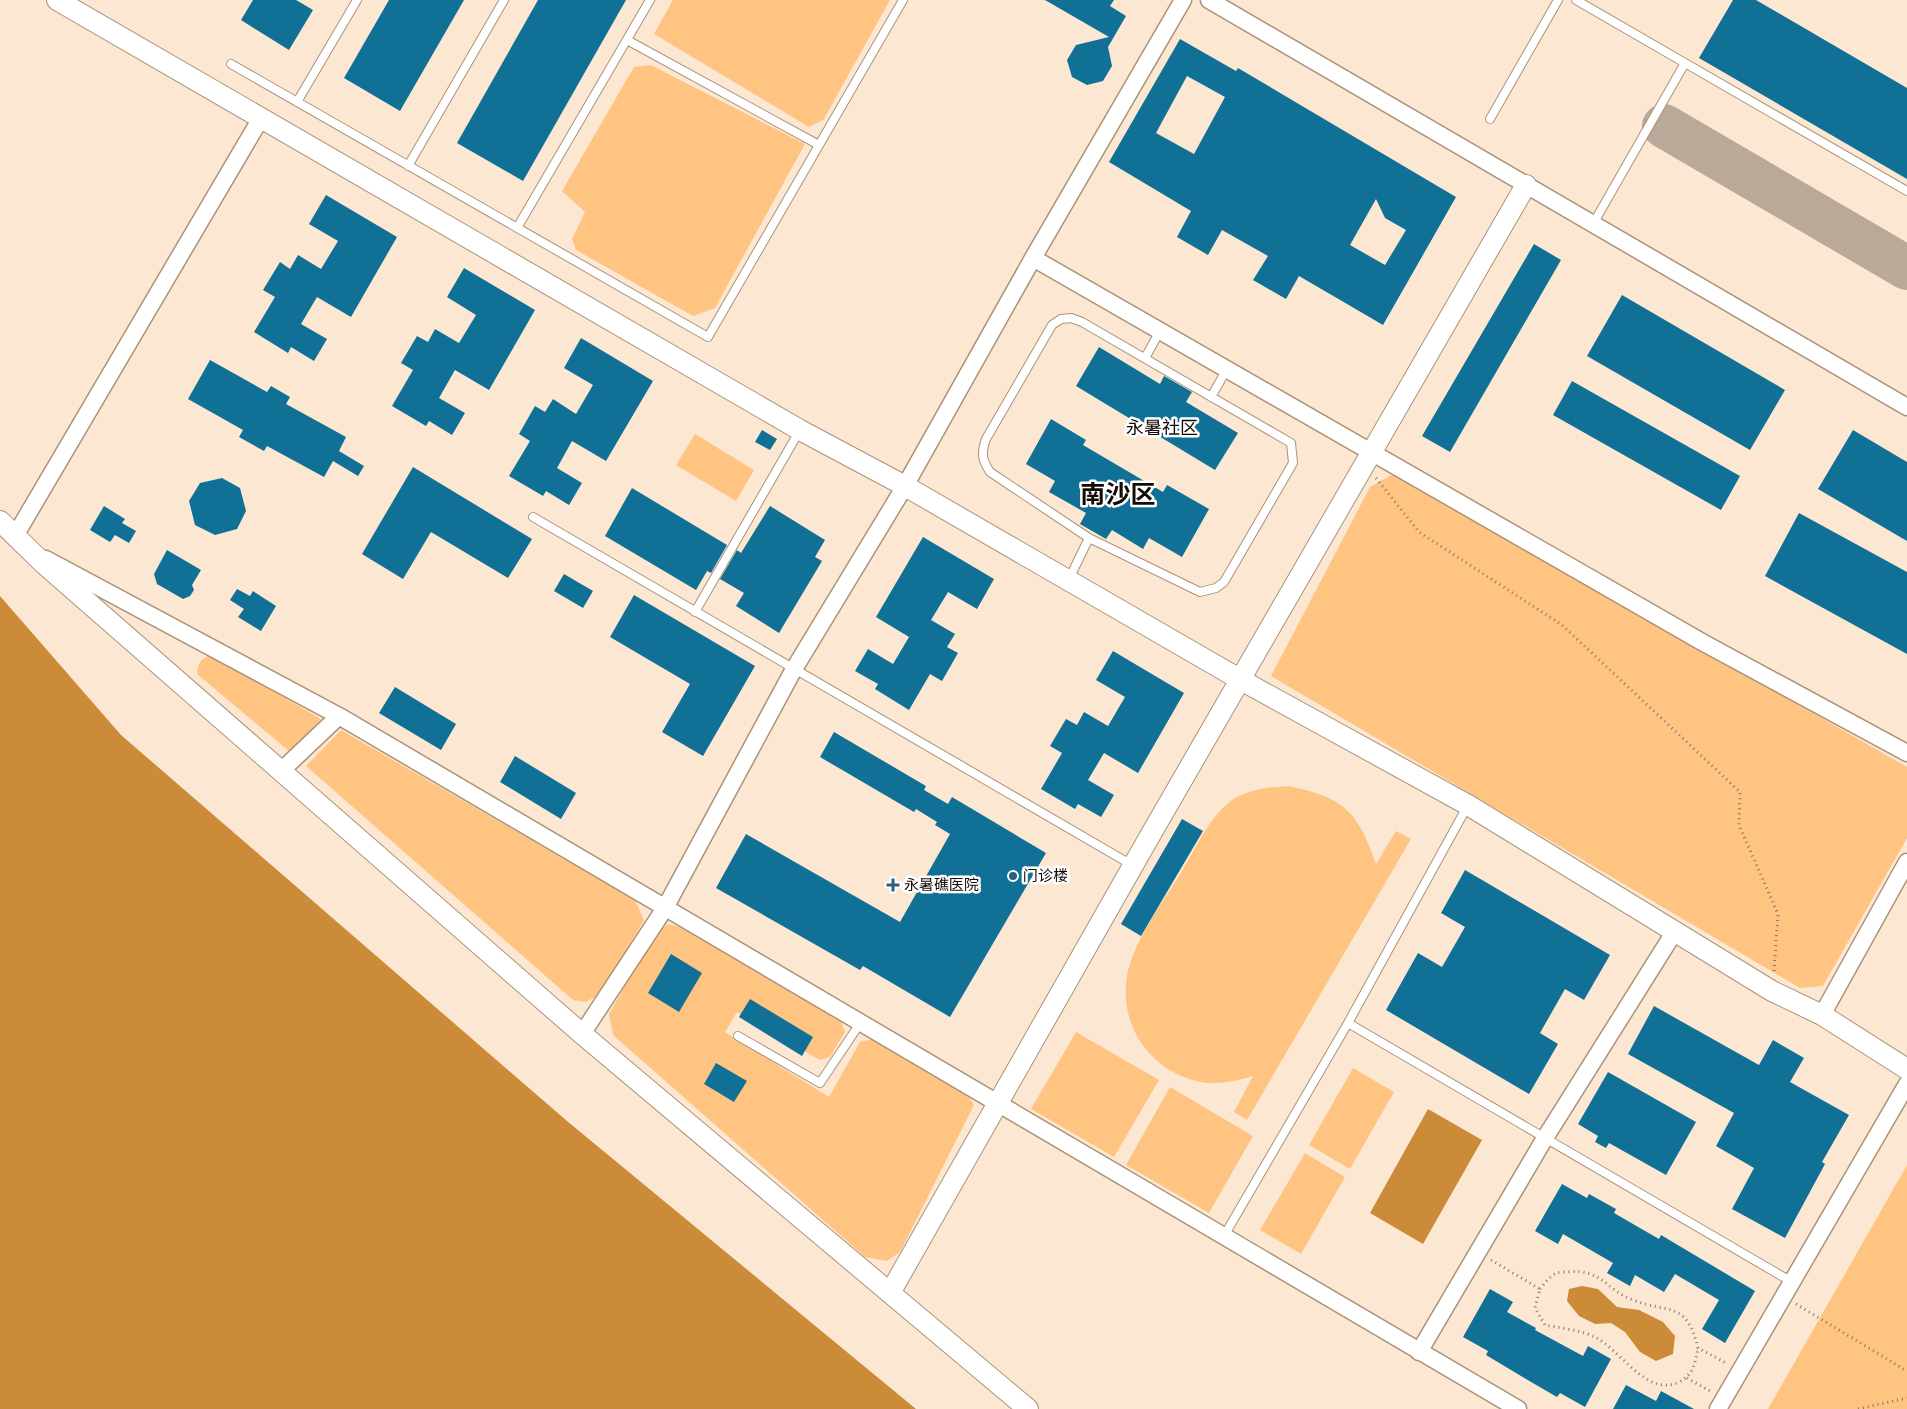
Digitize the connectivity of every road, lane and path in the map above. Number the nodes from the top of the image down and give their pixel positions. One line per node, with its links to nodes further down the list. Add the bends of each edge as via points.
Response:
1 (57, 0): 14 (street)
2 (357, 0): 13 (lane)
3 (504, 0): 17 (lane)
4 (650, 0): 10 (lane)
5 (903, 0): 16 (lane)
6 (1183, 0): 22 (street)
7 (1209, 0): 18 (street)
8 (1558, 0): 15 (lane)
9 (1576, 0): 11 (lane)
10 (627, 40): 16 (lane); 21 (lane)
11 (1685, 63): 19 (lane); 20 (lane)
12 (231, 64): 13 (lane)
13 (297, 102): 17 (lane)
14 (261, 118): 28 (street); 33 (street)
15 (1490, 119)
16 (819, 145): 21 (lane, via 708,337)
17 (408, 166): 21 (lane)
18 (1526, 185): 20 (street); 29 (street)
19 (1907, 191)
20 (1593, 224): 27 (street)
21 (517, 228)
22 (1033, 258): 23 (street); 30 (street)
23 (1160, 331): 24 (lane); 25 (street)
24 (1145, 358): 26 (lane); 34 (lane, via 1082,322 1061,319 1052,325 982,449 983,461 990,472)
25 (1227, 369): 26 (lane); 29 (street)
26 (1211, 397): 34 (lane, via 1291,443 1293,463 1224,582 1200,592)
27 (1907, 407)
28 (800, 430): 30 (street); 37 (lane)
29 (1368, 458): 39 (street); 41 (street); 48 (path, via 1419,532 1562,625 1740,792 1739,825 1778,914)
30 (905, 486): 36 (street); 38 (street)
31 (533, 518): 37 (lane)
32 (0, 521): 33 (street)
33 (15, 536): 35 (street)
34 (1090, 538): 36 (lane)
35 (30, 550): 40 (street); 42 (street)
36 (1069, 579): 39 (street)
37 (695, 612): 38 (lane)
38 (794, 669): 45 (lane); 46 (street)
39 (1241, 680): 43 (street); 45 (street)
40 (339, 716): 42 (street); 46 (street)
41 (1907, 753)
42 (281, 771): 52 (street)
43 (1468, 805): 47 (street); 51 (lane)
44 (1907, 862): 49 (street)
45 (1132, 864): 56 (street)
46 (664, 908): 50 (street); 52 (street)
47 (1675, 931): 48 (street); 57 (street)
48 (1772, 991): 49 (street)
49 (1822, 1015): 54 (street)
50 (861, 1022): 53 (lane, via 820,1082); 56 (street)
51 (1348, 1023): 57 (lane); 58 (lane)
52 (582, 1034): 62 (street)
53 (738, 1036)
54 (1907, 1069)
55 (1907, 1084): 60 (street)
56 (998, 1102): 58 (street); 62 (street)
57 (1545, 1138): 59 (street); 60 (lane)
58 (1223, 1238): 65 (street)
59 (1478, 1252): 61 (path); 65 (street)
60 (1792, 1282): 63 (street)
61 (1540, 1289): 64 (path, via 1556,1273 1593,1272 1614,1290 1633,1300 1670,1308 1685,1318 1693,1329); 68 (path, via 1535,1308 1545,1325 1593,1336 1648,1381 1671,1386)
62 (890, 1293): 71 (street)
63 (1783, 1296): 66 (street); 67 (path)
64 (1698, 1348): 66 (path); 68 (path, via 1695,1368)
65 (1419, 1352): 72 (street)
66 (1740, 1370): 70 (street)
67 (1907, 1371)
68 (1687, 1378): 70 (path)
69 (1907, 1398): 73 (path)
70 (1720, 1404)
71 (1028, 1409)
72 (1518, 1409)
73 (1858, 1409)

